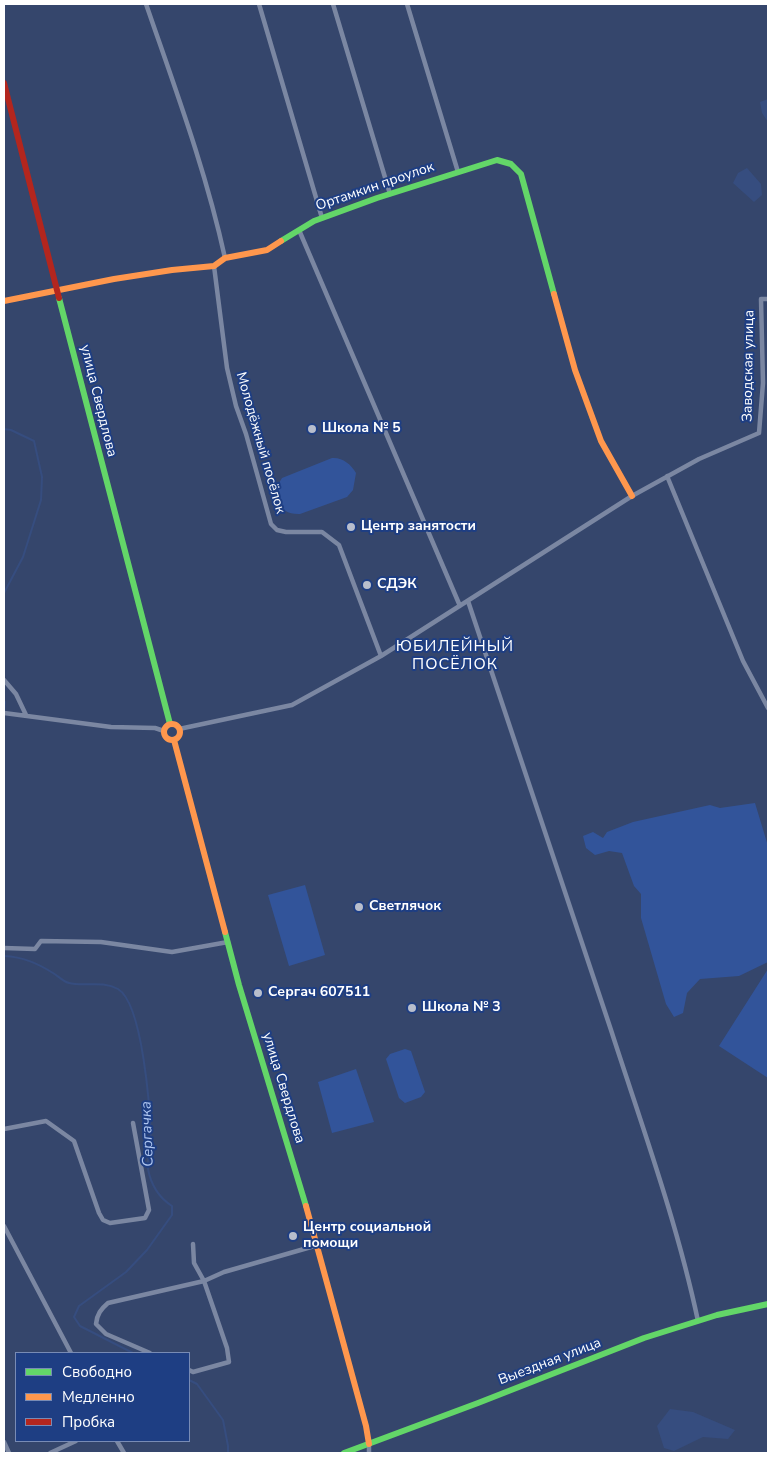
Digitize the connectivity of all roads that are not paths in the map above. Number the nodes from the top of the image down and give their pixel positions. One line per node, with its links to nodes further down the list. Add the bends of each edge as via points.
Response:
1 (146, 4): 10 (street, via 187,121)
2 (260, 4): 8 (street)
3 (333, 4): 7 (street)
4 (407, 4): 6 (street)
5 (4, 83): 12 (street, улица Свердлова)
6 (458, 172): 7 (street, Ортамкин проулок); 16 (street, Ортамкин проулок, via 497,160 511,164 522,174 575,370 601,441)
7 (390, 194): 8 (street, Ортамкин проулок)
8 (322, 218): 9 (street, Ортамкин проулок)
9 (298, 230): 10 (street, Ортамкин проулок, via 266,250); 18 (street)
10 (225, 258): 11 (street, Ортамкин проулок)
11 (214, 266): 12 (street, via 124,277); 19 (street, Молодёжный посёлок, via 227,368 270,524 286,532 322,532 339,545)
12 (57, 290): 14 (street); 24 (street, улица Свердлова)
13 (768, 299): 15 (street, Заводская улица, via 760,299 763,384 759,433)
14 (4, 301)
15 (667, 476): 16 (street); 21 (street, via 743,661)
16 (632, 496): 17 (street)
17 (468, 601): 18 (street); 37 (street, via 646,1136 679,1241)
18 (460, 606): 19 (street)
19 (381, 656): 25 (street, via 292,705)
20 (4, 680): 23 (street, via 16,694)
21 (768, 708)
22 (4, 713): 23 (street)
23 (26, 715): 26 (street, via 111,727)
24 (170, 724): 25 (street); 26 (street)
25 (179, 729): 27 (street)
26 (164, 730): 27 (street, via 165,736)
27 (174, 740): 28 (street, улица Свердлова)
28 (228, 942): 29 (street, via 172,952 101,942 41,941 35,949); 34 (street, улица Свердлова)
29 (4, 948)
30 (133, 1123): 31 (street, via 149,1210 145,1218 110,1223 99,1213 74,1141 46,1121)
31 (4, 1129)
32 (4, 1226): 38 (street)
33 (193, 1244): 35 (street, via 194,1263)
34 (318, 1245): 35 (street, via 224,1272); 44 (street, улица Свердлова)
35 (204, 1281): 39 (street, via 114,1301 101,1308 96,1324 106,1334); 40 (street, via 227,1348 228,1362)
36 (768, 1304): 37 (street, Выездная улица)
37 (698, 1321): 44 (street, Выездная улица, via 644,1338)
38 (71, 1352)
39 (148, 1352)
40 (190, 1370)
41 (4, 1442): 45 (street)
42 (74, 1442): 46 (street)
43 (118, 1442): 47 (street)
44 (369, 1444): 48 (street, Выездная улица); 49 (street)
45 (9, 1453)
46 (50, 1453)
47 (124, 1453)
48 (344, 1453)
49 (369, 1453)

